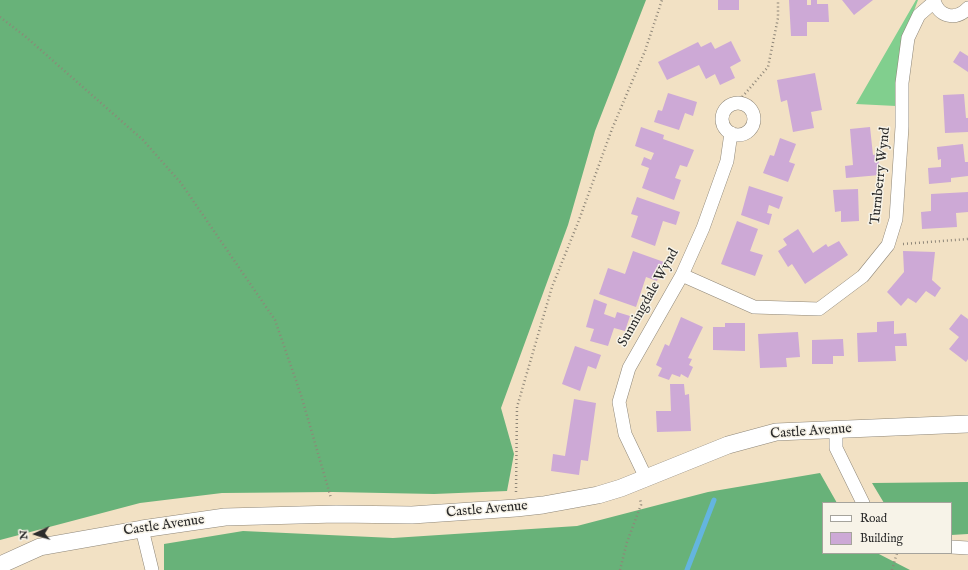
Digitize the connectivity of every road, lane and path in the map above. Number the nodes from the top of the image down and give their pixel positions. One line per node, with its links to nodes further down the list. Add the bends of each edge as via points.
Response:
1 (662, 0): 15 (path, via 645,51 612,129 552,287 517,407)
2 (778, 0): 6 (path, via 778,18 768,67)
3 (934, 1): 4 (street, Turnberry Wynd, via 936,7 946,15 959,15); 9 (street, Turnberry Wynd, via 919,15 908,38 902,83 896,219)
4 (968, 8)
5 (0, 17): 16 (path, via 143,140 181,183 276,320)
6 (737, 103): 7 (street, via 728,107 723,116 724,126); 7 (street, via 751,109 754,119 746,132)
7 (731, 133): 10 (street, Sunningdale Wynd, via 727,161 703,228)
8 (968, 239): 9 (path)
9 (888, 245): 10 (street, Turnberry Wynd, via 862,276 819,309 754,307)
10 (682, 275): 13 (street, Sunningdale Wynd, via 629,368 619,402 626,434)
11 (968, 424): 12 (street, Castle Avenue)
12 (836, 430): 13 (street, Castle Avenue, via 776,432 728,445); 14 (street, via 836,448)
13 (642, 479): 15 (street, Castle Avenue, via 598,495); 23 (path, via 641,505 626,542)
14 (863, 502)
15 (516, 508): 16 (street, Castle Avenue, via 412,515)
16 (336, 514): 17 (street, Castle Avenue, via 224,518)
17 (142, 529): 21 (street, Castle Avenue, via 40,547); 22 (street)
18 (952, 547): 19 (street)
19 (968, 548)
20 (897, 554): 24 (path)
21 (0, 564)
22 (152, 570)
23 (620, 570)
24 (892, 570)

